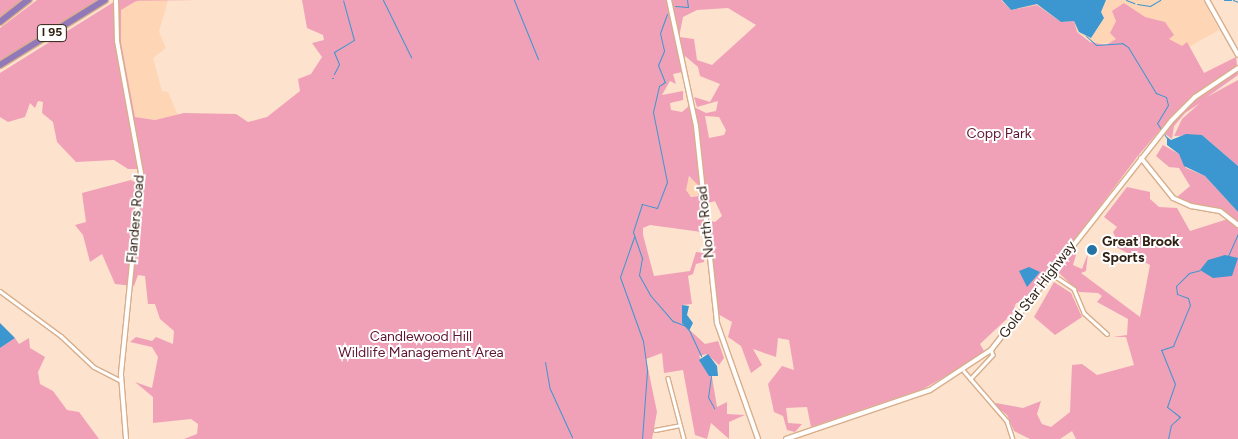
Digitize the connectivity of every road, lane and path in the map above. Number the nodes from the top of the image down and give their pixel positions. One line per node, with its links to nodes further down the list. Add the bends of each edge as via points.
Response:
1 (28, 0): 6 (highway)
2 (105, 0): 8 (highway, I 95)
3 (669, 0): 25 (main road, North Road, via 694,117 717,324)
4 (1207, 0): 7 (main road)
5 (116, 2): 19 (main road, Flanders Road, via 119,51 141,173)
6 (0, 22)
7 (1238, 55)
8 (0, 66)
9 (1238, 68): 10 (main road, Gold Star Highway, via 1195,97)
10 (1141, 158): 11 (main road, via 1173,198 1220,211); 12 (main road, Gold Star Highway)
11 (1238, 225)
12 (1052, 274): 14 (street, via 1074,289 1084,313); 15 (main road, Gold Star Highway)
13 (0, 291): 19 (street, via 94,366)
14 (1107, 334)
15 (991, 350): 16 (main road, Gold Star Highway); 18 (street, via 992,355)
16 (964, 371): 18 (street); 22 (main road, Gold Star Highway, via 919,394)
17 (668, 378): 20 (street)
18 (970, 379): 28 (street, via 1007,421)
19 (121, 380): 23 (main road, Flanders Road)
20 (680, 425): 21 (street); 24 (street)
21 (654, 430)
22 (805, 432): 26 (main road, Gold Star Highway); 27 (street)
23 (126, 439)
24 (684, 439)
25 (758, 439)
26 (786, 439)
27 (806, 439)
28 (1013, 439)

